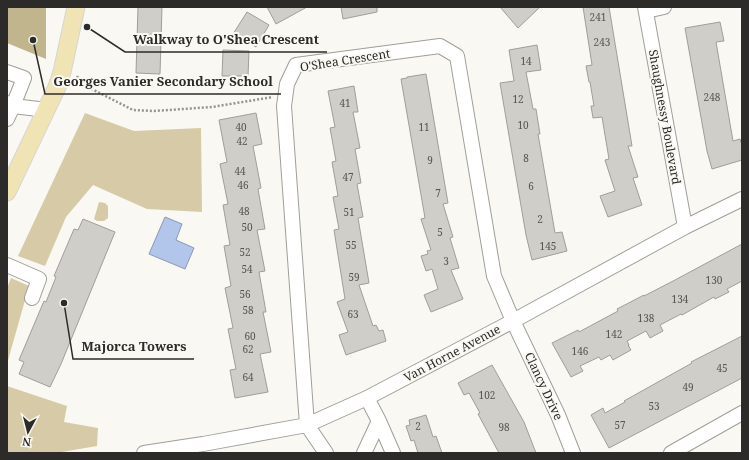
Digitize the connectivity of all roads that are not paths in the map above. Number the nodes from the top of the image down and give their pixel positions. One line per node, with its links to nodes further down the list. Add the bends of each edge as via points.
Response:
1 (76, 7): 6 (main road, via 62,72)
2 (664, 7): 3 (street)
3 (645, 9): 10 (street, Shaughnessy Boulevard)
4 (7, 72): 5 (street, via 24,78)
5 (10, 104): 6 (street); 7 (street)
6 (47, 110): 8 (main road)
7 (7, 118)
8 (7, 192)
9 (742, 199): 10 (street, Van Horne Avenue)
10 (685, 227): 13 (street, Van Horne Avenue)
11 (7, 264): 12 (street, via 39,279)
12 (32, 298)
13 (513, 321): 14 (street, Van Horne Avenue); 17 (street, O'Shea Crescent, via 494,276 457,56 440,46 296,65 287,84 284,106); 22 (street, Clancy Drive, via 558,415)
14 (367, 398): 16 (street); 17 (street, Van Horne Avenue)
15 (742, 413): 23 (street)
16 (379, 421): 20 (street); 21 (street)
17 (307, 425): 18 (street, Van Horne Avenue); 19 (street)
18 (144, 453)
19 (326, 453)
20 (364, 453)
21 (393, 453)
22 (573, 453)
23 (672, 453)

